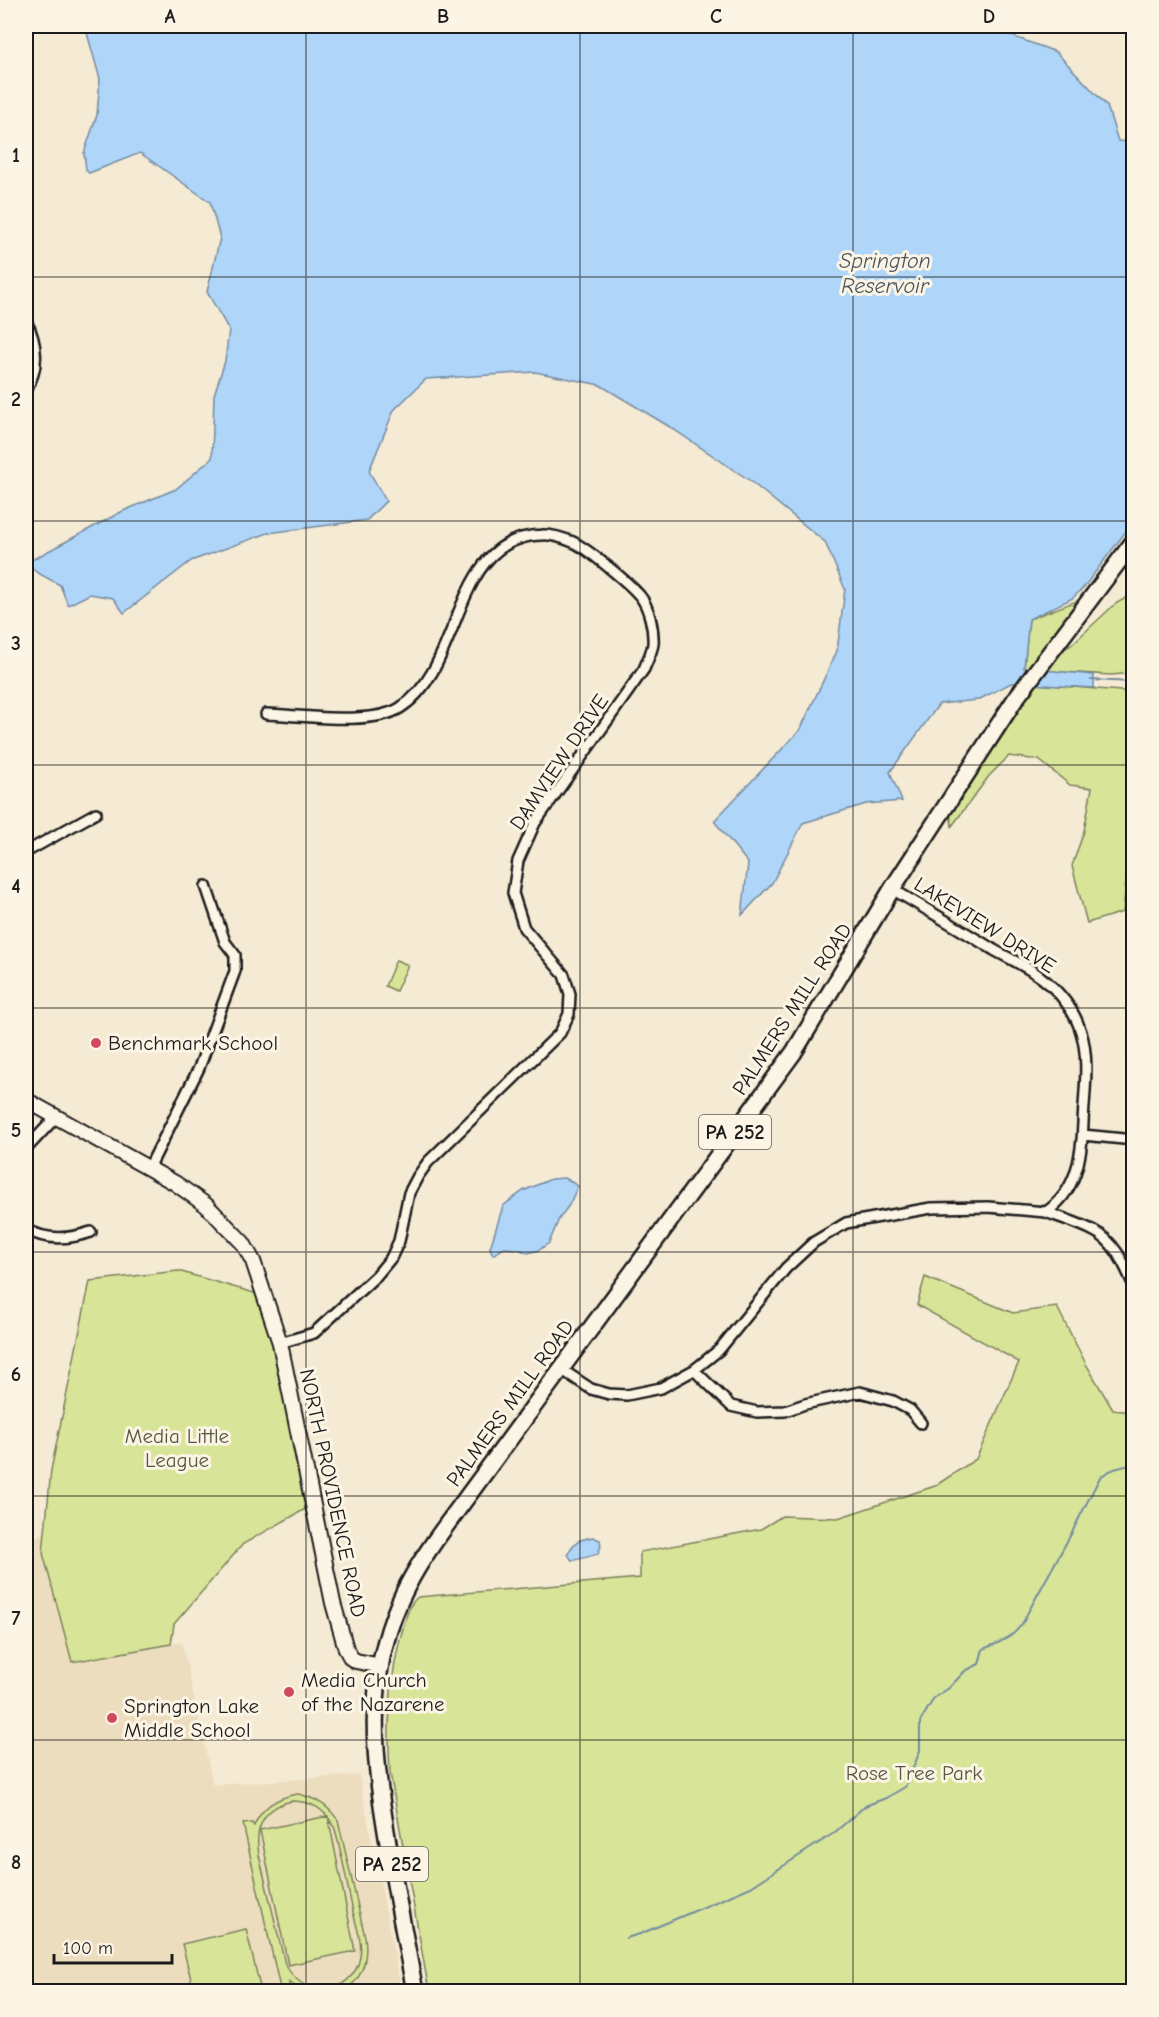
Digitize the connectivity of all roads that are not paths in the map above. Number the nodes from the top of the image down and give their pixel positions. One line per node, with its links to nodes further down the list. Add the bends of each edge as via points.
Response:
1 (26, 321): 2 (street, via 35,346 36,367)
2 (26, 389)
3 (1134, 541): 8 (main road, PALMERS MILL ROAD / PA 252, via 1048,653)
4 (266, 714): 19 (street, DAMVIEW DRIVE, via 378,717 400,708 419,692 436,664 483,564 517,538 550,534 574,543 631,586 642,599 652,629 653,645 644,669 535,823 518,861 513,893 524,928 564,975 570,994 569,1014 560,1033 428,1162 409,1193 399,1241 377,1275 314,1333)
5 (96, 813): 6 (street)
6 (26, 852)
7 (206, 886): 14 (street, via 225,942 235,955 235,970 199,1068)
8 (892, 889): 11 (street, LAKEVIEW DRIVE, via 1041,977 1064,1000 1082,1033); 20 (main road, PALMERS MILL ROAD / PA 252, via 794,1052)
9 (26, 1100): 10 (main road, NORTH PROVIDENCE ROAD)
10 (56, 1117): 13 (street); 14 (main road, NORTH PROVIDENCE ROAD)
11 (1083, 1135): 12 (street); 15 (street, LAKEVIEW DRIVE, via 1072,1184 1059,1203)
12 (1134, 1140)
13 (26, 1149)
14 (149, 1168): 19 (main road, NORTH PROVIDENCE ROAD, via 206,1205 243,1243 253,1261)
15 (1046, 1212): 18 (street, via 1095,1231 1111,1244); 21 (street, via 931,1208 846,1223 814,1242 786,1268 719,1350)
16 (26, 1229): 17 (street, via 50,1238)
17 (91, 1232)
18 (1134, 1286)
19 (280, 1343): 23 (main road, NORTH PROVIDENCE ROAD, via 345,1646 356,1661)
20 (561, 1369): 21 (street, via 591,1389 627,1395 661,1388); 23 (main road, PALMERS MILL ROAD / PA 252, via 430,1548 399,1602)
21 (694, 1370): 22 (street, via 731,1406 757,1412 785,1411 860,1392 893,1401 910,1410)
22 (921, 1423)
23 (381, 1666): 24 (main road, PA 252, via 374,1732 378,1778)
24 (415, 1992)

